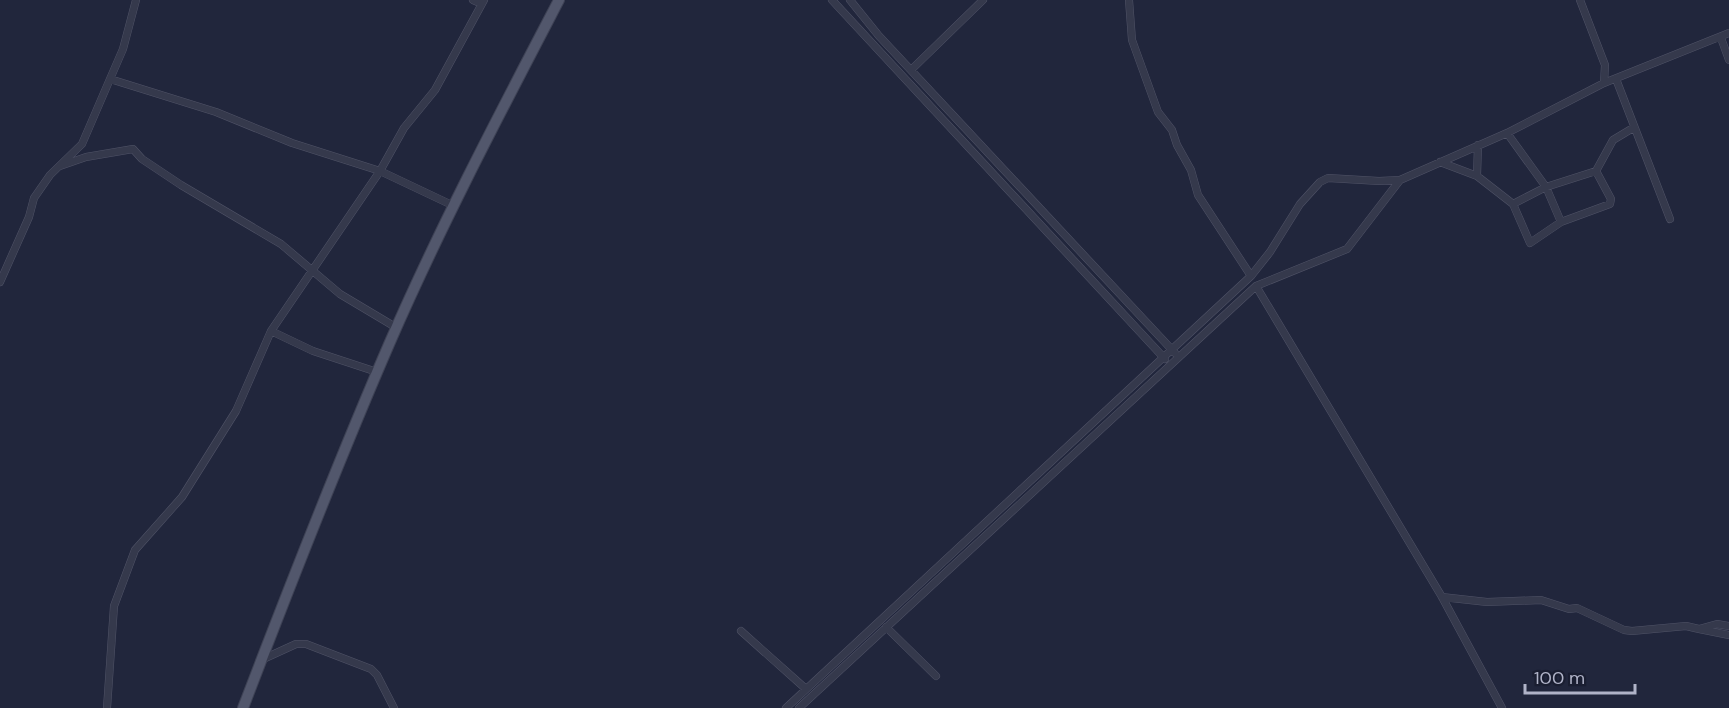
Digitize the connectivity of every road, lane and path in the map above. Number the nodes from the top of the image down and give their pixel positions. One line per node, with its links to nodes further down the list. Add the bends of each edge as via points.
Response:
1 (136, 0): 15 (street)
2 (473, 0): 8 (street)
3 (559, 0): 28 (main road)
4 (848, 0): 9 (street); 13 (street)
5 (983, 0): 13 (street)
6 (1129, 0): 32 (street, via 1132,40 1158,112 1173,130 1198,195)
7 (1580, 0): 16 (street, via 1605,65)
8 (483, 2): 22 (street, via 435,90 404,128)
9 (835, 3): 38 (street)
10 (1729, 33): 11 (street)
11 (1721, 38): 12 (street); 14 (street)
12 (1729, 60)
13 (910, 70): 37 (street)
14 (1616, 79): 16 (street); 17 (street)
15 (111, 80): 21 (street, via 82,144); 22 (street, via 216,112 292,143)
16 (1604, 83): 18 (street)
17 (1633, 128): 23 (street, via 1613,140); 29 (street)
18 (1507, 133): 19 (street); 26 (street)
19 (1478, 145): 20 (street); 24 (street)
20 (1440, 162): 24 (street); 25 (street)
21 (58, 167): 31 (street, via 134,149 146,162 282,244); 33 (street, via 34,198)
22 (380, 171): 28 (street); 31 (street)
23 (1596, 171): 26 (street); 30 (street, via 1610,204)
24 (1477, 176): 27 (street)
25 (1400, 180): 32 (street, via 1328,178 1320,182 1300,204); 34 (street, via 1347,249)
26 (1546, 187): 27 (street); 30 (street)
27 (1513, 204): 30 (street, via 1530,243)
28 (454, 206): 35 (main road)
29 (1670, 219)
30 (1562, 222)
31 (311, 271): 35 (street, via 340,294); 36 (street)
32 (1251, 276): 37 (street)
33 (0, 282)
34 (1256, 286): 39 (street); 42 (street)
35 (397, 328): 41 (main road)
36 (271, 331): 41 (street, via 313,351); 51 (street, via 236,411 182,497 135,550 114,606)
37 (1172, 350): 38 (street); 39 (street)
38 (1164, 357): 40 (street); 50 (street)
39 (1179, 357): 40 (street)
40 (1171, 365): 44 (street)
41 (377, 372): 48 (main road)
42 (1442, 597): 45 (street, via 1487,602 1541,600 1577,608 1623,630 1686,626); 56 (street)
43 (1729, 626): 45 (street, via 1717,624)
44 (886, 627): 49 (street); 55 (street)
45 (1698, 629): 47 (street)
46 (741, 632): 50 (street)
47 (1729, 635)
48 (261, 660): 52 (main road); 53 (street, via 296,644 306,644 374,671)
49 (936, 676)
50 (806, 690): 54 (street)
51 (107, 708)
52 (243, 708)
53 (394, 708)
54 (786, 708)
55 (800, 708)
56 (1502, 708)

